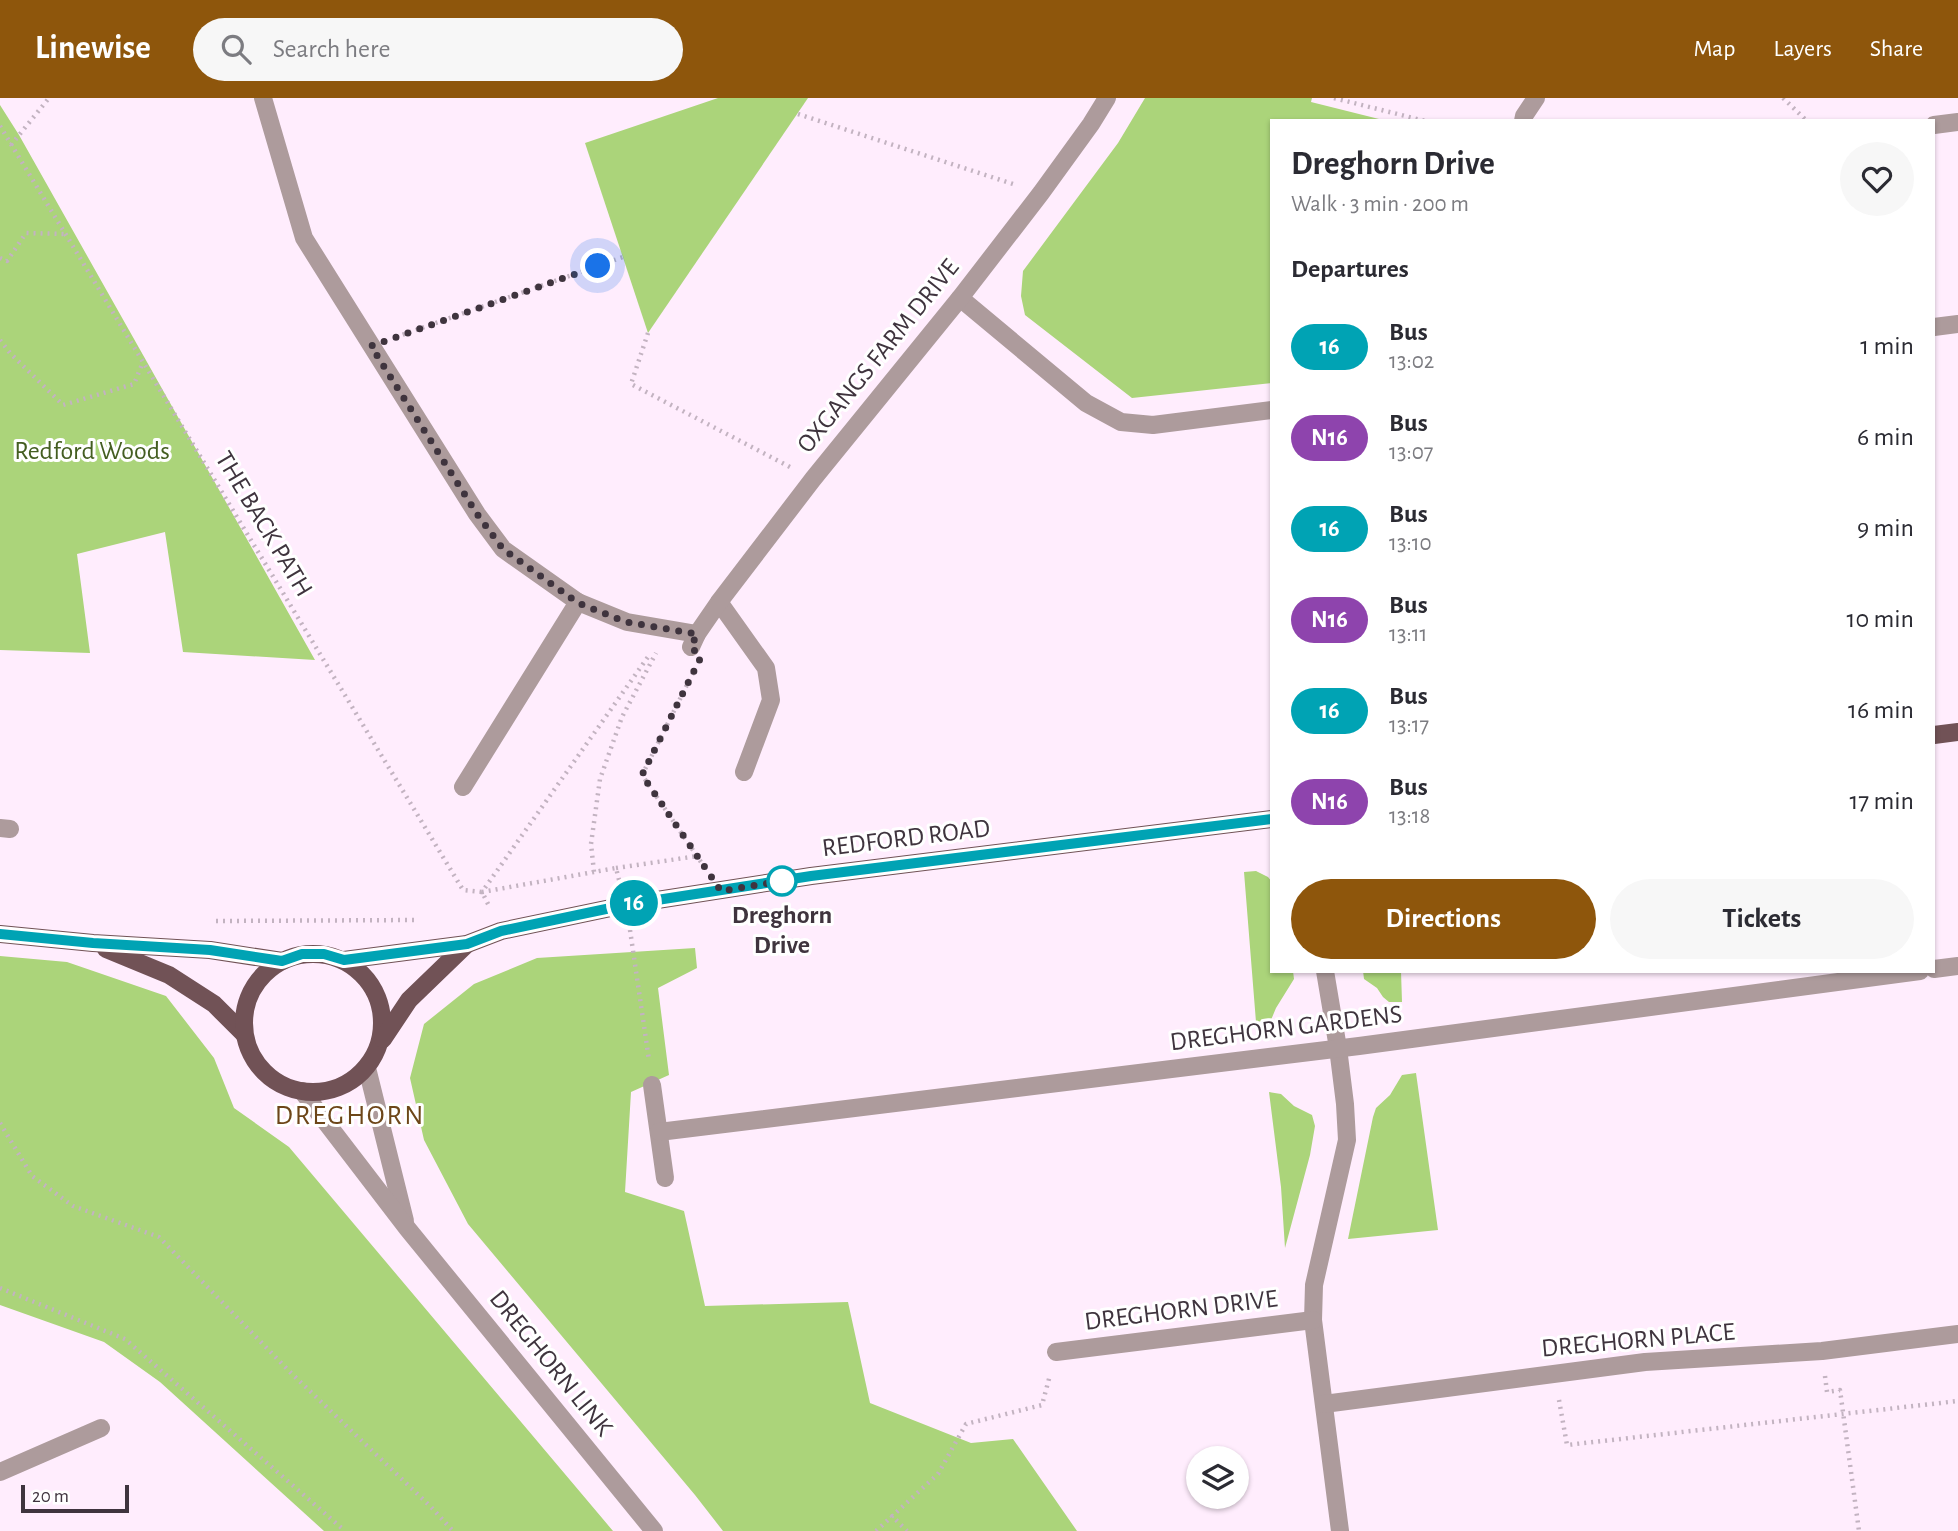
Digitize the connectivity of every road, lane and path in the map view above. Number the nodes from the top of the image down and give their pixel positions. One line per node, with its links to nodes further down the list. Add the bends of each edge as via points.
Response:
1 (50, 98): 14 (path)
2 (263, 98): 24 (street, via 304,238)
3 (1107, 98): 15 (street, OXGANGS FARM DRIVE)
4 (1334, 98): 8 (path)
5 (1536, 98): 9 (street)
6 (1783, 98): 10 (path)
7 (798, 114): 15 (path)
8 (1417, 119)
9 (1523, 119)
10 (1805, 119)
11 (1958, 122): 12 (street)
12 (1935, 125)
13 (0, 126): 14 (path, THE BACK PATH)
14 (11, 145): 16 (path, THE BACK PATH)
15 (1041, 193): 19 (street, OXGANGS FARM DRIVE)
16 (65, 234): 18 (path, via 26,233 7,261); 25 (path, THE BACK PATH)
17 (623, 257): 24 (path)
18 (0, 258)
19 (960, 298): 26 (street, via 1086,403 1121,422 1153,425); 27 (street, OXGANGS FARM DRIVE)
20 (1958, 324): 21 (street)
21 (1935, 327)
22 (648, 333): 27 (path, via 631,384)
23 (0, 340): 25 (path, via 64,405 134,384)
24 (371, 346): 29 (street, via 503,549)
25 (143, 362): 40 (path, THE BACK PATH, via 463,890)
26 (1270, 410)
27 (813, 479): 28 (street, OXGANGS FARM DRIVE)
28 (719, 602): 30 (street, OXGANGS FARM DRIVE); 33 (street, via 766,668 771,700)
29 (578, 603): 30 (street); 34 (street)
30 (694, 641): 36 (path, via 701,657 642,775)
31 (1958, 732): 32 (main road)
32 (1935, 735)
33 (744, 772)
34 (463, 787)
35 (1270, 819): 39 (main road, REDFORD ROAD)
36 (698, 856): 37 (path); 39 (path)
37 (616, 868): 38 (path); 41 (path)
38 (594, 872): 40 (path); 40 (path, via 591,844 600,779 622,717 658,650 652,650)
39 (721, 891): 41 (main road, REDFORD ROAD)
40 (482, 892): 44 (path)
41 (625, 905): 44 (main road, REDFORD ROAD); 58 (path)
42 (423, 920): 43 (path)
43 (214, 921)
44 (501, 931): 47 (main road, REDFORD ROAD)
45 (0, 934): 46 (main road)
46 (93, 943): 49 (main road, via 210,950); 54 (main road, via 169,975 214,1004)
47 (467, 944): 48 (main road, REDFORD ROAD); 55 (main road, REDFORD ROAD, via 409,1000)
48 (344, 960): 49 (main road, via 302,954); 55 (main road, via 373,987 381,1006)
49 (282, 961): 54 (main road, via 264,974 251,992)
50 (1958, 966): 51 (street)
51 (1935, 970)
52 (1325, 973): 56 (street, DREGHORN DRIVE)
53 (1905, 973): 56 (street, DREGHORN GARDENS)
54 (244, 1034): 59 (main road, via 251,1055 264,1072 282,1085)
55 (380, 1044): 57 (main road)
56 (1338, 1048): 61 (street, DREGHORN GARDENS); 65 (street, DREGHORN DRIVE, via 1347,1140 1314,1285)
57 (367, 1068): 59 (main road, via 349,1083 326,1091); 63 (street, DREGHORN LINK)
58 (651, 1077): 61 (street)
59 (302, 1091): 63 (street, DREGHORN LINK)
60 (0, 1123): 77 (path, via 32,1176 73,1206 159,1237)
61 (659, 1132): 62 (street)
62 (665, 1178)
63 (407, 1228): 78 (street, DREGHORN LINK)
64 (0, 1288): 76 (path, via 125,1339)
65 (1313, 1320): 67 (street, DREGHORN DRIVE); 71 (street, DREGHORN DRIVE)
66 (1958, 1334): 71 (street, DREGHORN PLACE, via 1822,1351 1645,1362)
67 (1056, 1352): 75 (path, via 1042,1405 966,1424 938,1474)
68 (1827, 1392): 72 (path, via 1840,1390)
69 (1958, 1401): 72 (path)
70 (1546, 1402): 72 (path, via 1560,1400 1567,1445)
71 (1324, 1404): 81 (street, DREGHORN DRIVE)
72 (1844, 1414): 82 (path)
73 (101, 1428): 74 (street)
74 (0, 1472)
75 (891, 1515): 79 (path); 80 (path)
76 (345, 1531)
77 (453, 1531)
78 (654, 1531)
79 (876, 1531)
80 (907, 1531)
81 (1340, 1531)
82 (1859, 1531)

